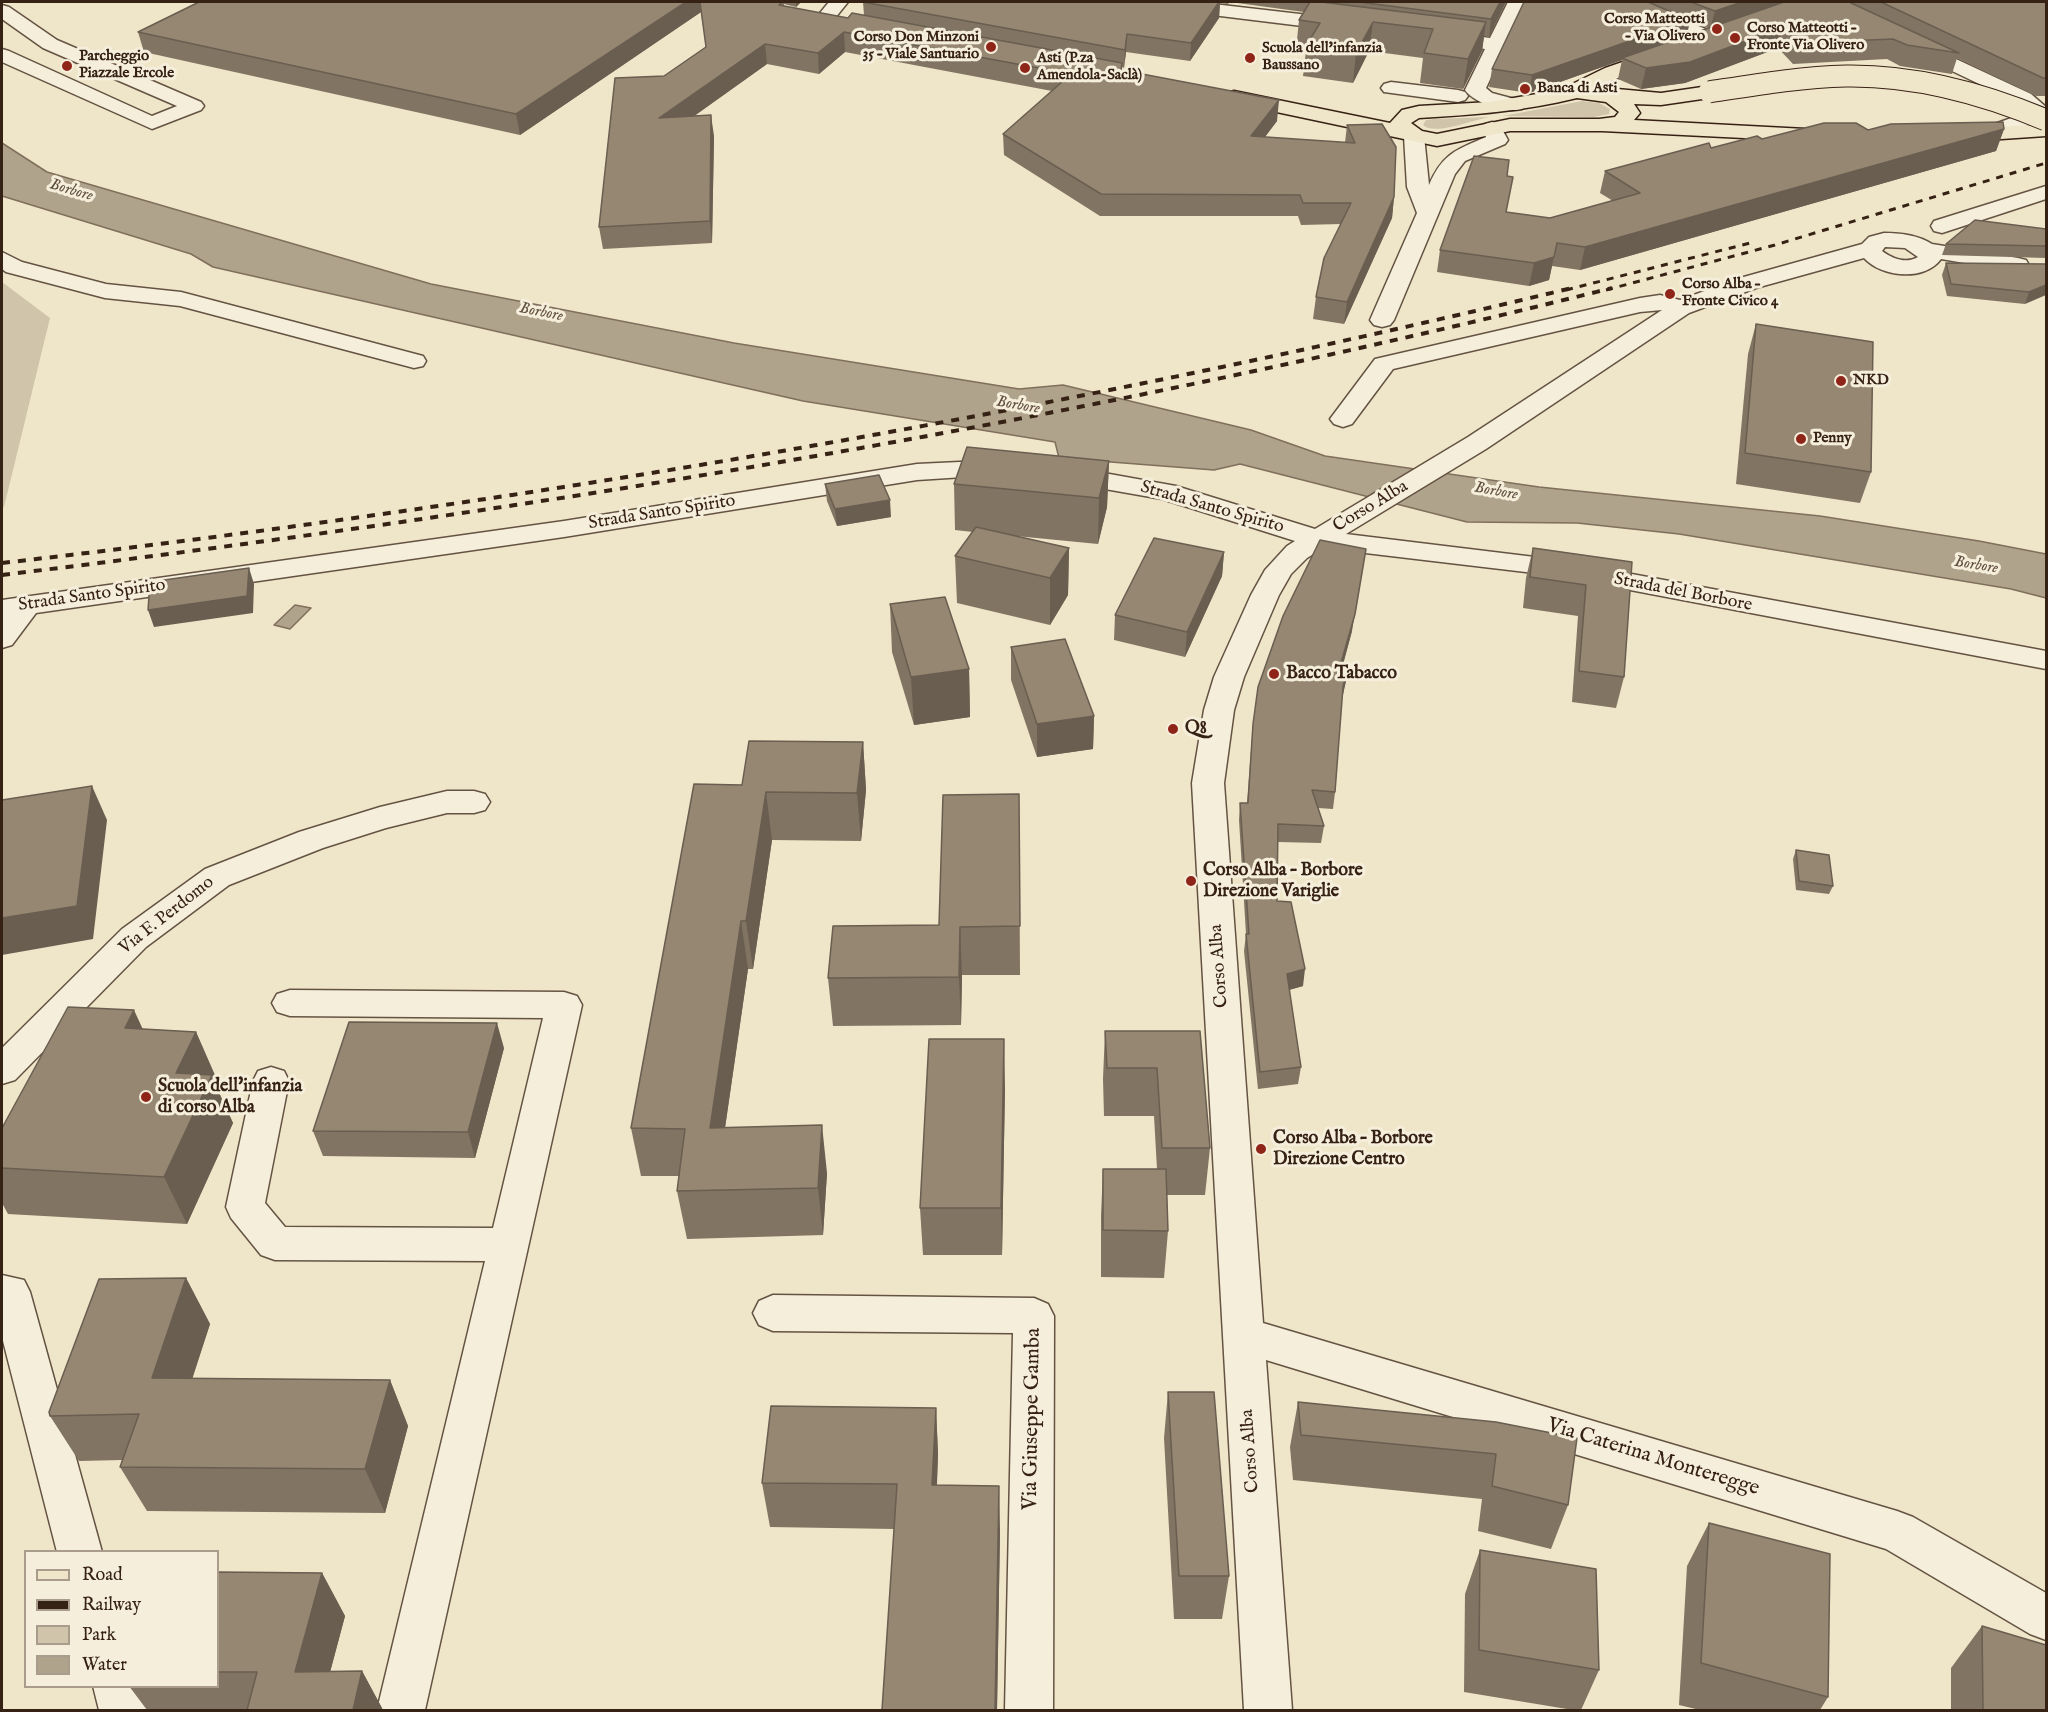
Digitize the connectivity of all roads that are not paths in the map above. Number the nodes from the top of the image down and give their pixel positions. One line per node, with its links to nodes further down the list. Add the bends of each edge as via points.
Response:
1 (839, 2): 8 (street)
2 (1155, 2): 5 (street)
3 (1517, 2): 16 (street)
4 (1617, 2): 13 (street, via 1631,4)
5 (1278, 9): 10 (street)
6 (2, 11): 15 (street)
7 (801, 15): 8 (main road)
8 (824, 19): 9 (main road)
9 (848, 24)
10 (1360, 27)
11 (1730, 29): 13 (main road)
12 (1425, 36): 16 (street)
13 (1708, 37): 21 (main road)
14 (1900, 39): 36 (street, via 2024,98 2042,114)
15 (50, 44): 17 (street); 17 (street, via 194,106 152,123)
16 (1496, 45): 23 (street, via 1475,90)
17 (3, 56)
18 (1391, 88): 25 (street)
19 (1704, 93): 24 (main road); 30 (main road, bridge, via 1819,77 1881,77 1968,91); 34 (main road, via 1689,100 1689,111)
20 (1216, 94): 28 (main road)
21 (1564, 94): 22 (main road); 26 (main road)
22 (1606, 96): 24 (main road); 29 (main road, via 1622,102)
23 (1494, 99): 25 (street); 26 (street)
24 (1661, 99): 29 (main road)
25 (1460, 103): 26 (main road); 27 (main road)
26 (1515, 105)
27 (1419, 112): 28 (main road); 35 (main road, via 1400,122)
28 (1322, 113): 35 (main road)
29 (1630, 113): 31 (main road, via 1621,122)
30 (2046, 120)
31 (1599, 125): 32 (main road); 34 (main road)
32 (1492, 128): 37 (main road); 40 (street, via 1498,140)
33 (2046, 130): 36 (main road)
34 (1709, 131): 38 (main road)
35 (1410, 134): 37 (main road, via 1437,140); 42 (street, via 1418,187)
36 (1982, 135): 39 (main road)
37 (1460, 136): 40 (street)
38 (1842, 136)
39 (1935, 136)
40 (1479, 148): 42 (street, via 1450,165)
41 (2046, 192): 43 (street, Corso Alba)
42 (1428, 214): 51 (street)
43 (1942, 226): 44 (street, Corso Alba); 45 (street)
44 (1877, 245): 45 (street, via 1909,242); 47 (street, via 1875,257); 49 (street, Corso Alba)
45 (1924, 254): 47 (street, Corso Alba, via 1908,267); 48 (street)
46 (2, 259): 52 (street, via 14,267 105,291 180,299)
47 (1890, 264): 49 (street, Corso Alba)
48 (2026, 266)
49 (1806, 267): 50 (street, Corso Alba)
50 (1681, 308): 53 (street, via 1660,302 1640,305 1384,364); 54 (street, Corso Alba, via 1477,443)
51 (1382, 320)
52 (414, 361)
53 (1343, 419)
54 (1331, 531): 55 (street, Strada Santo Spirito, via 1167,492 1031,468 969,468 917,472 564,529); 57 (street, Strada del Borbore, via 1551,567); 65 (street, Corso Alba, via 1284,563 1265,595 1229,677 1219,710 1208,783)
55 (14, 607): 56 (street)
56 (2, 639)
57 (2046, 660)
58 (474, 802): 60 (street, Via F. Perdomo, via 447,802 380,818 217,877 134,938)
59 (290, 1003): 62 (street, via 564,1005)
60 (2, 1070)
61 (272, 1081): 62 (street, via 245,1207 275,1243)
62 (508, 1245): 70 (street)
63 (2, 1292): 66 (street, via 10,1292)
64 (773, 1313): 71 (street, Via Giuseppe Gamba, via 1034,1316)
65 (1244, 1335): 67 (street, Via Caterina Monteregge, via 1897,1532); 72 (street, Corso Alba)
66 (80, 1550)
67 (2046, 1618)
68 (117, 1688): 69 (street)
69 (123, 1710)
70 (401, 1710)
71 (1029, 1710)
72 (1269, 1710)

